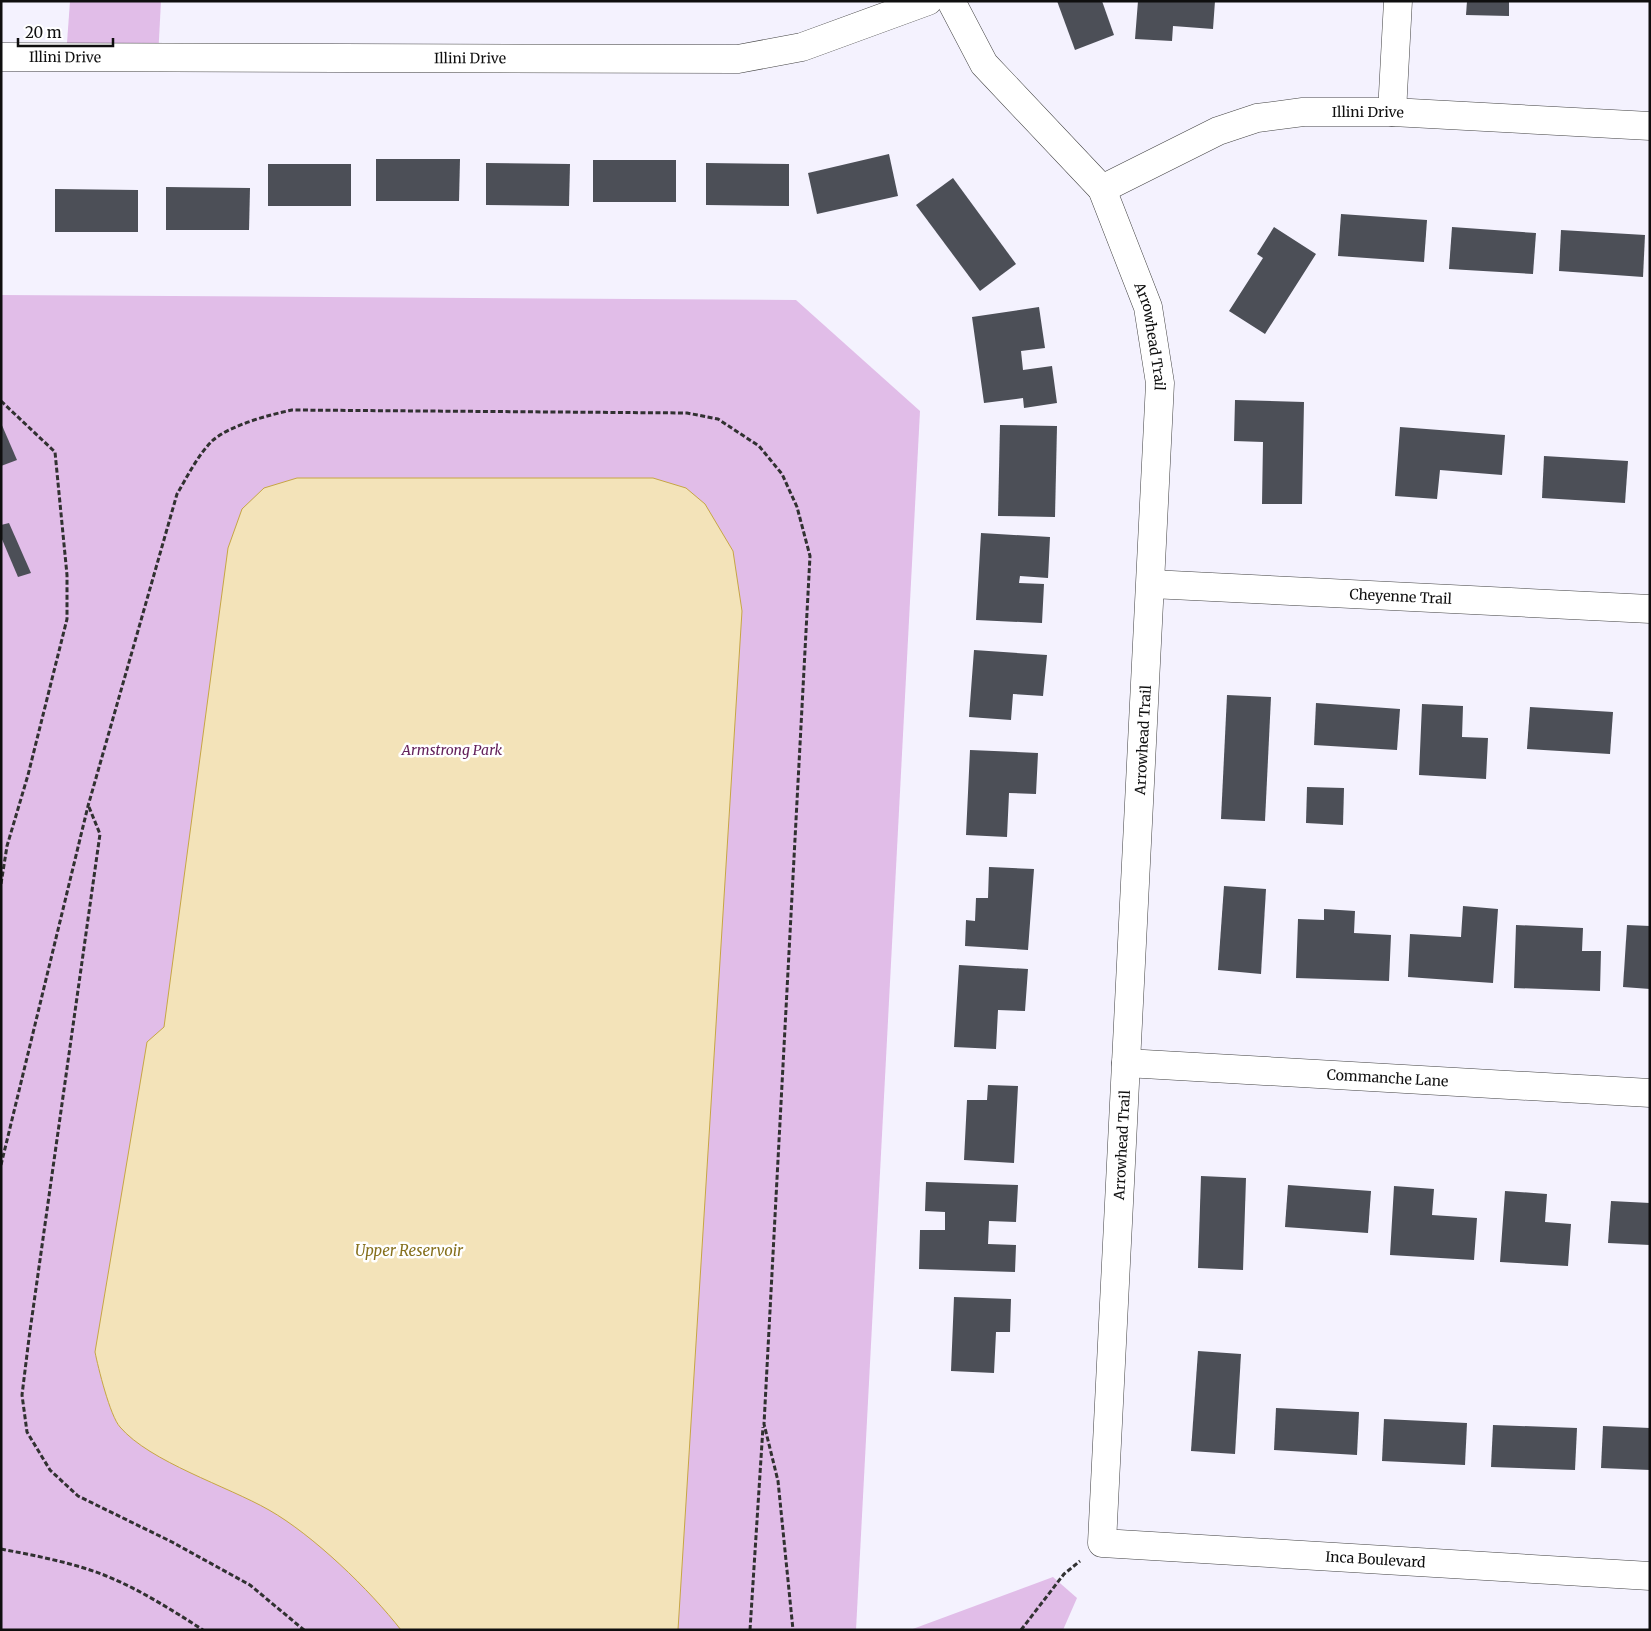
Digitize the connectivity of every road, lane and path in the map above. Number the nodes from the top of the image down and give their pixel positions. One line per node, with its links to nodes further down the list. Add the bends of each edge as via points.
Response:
1 (928, 1): 4 (street, Illini Drive, via 802,47 738,58)
2 (951, 1): 7 (street, Arrowhead Trail, via 984,64)
3 (1398, 1): 5 (street)
4 (1, 57)
5 (1392, 112): 6 (street, Illini Drive); 7 (street, Illini Drive, via 1303,112 1257,118 1218,131)
6 (1650, 126)
7 (1102, 189): 9 (street, Arrowhead Trail, via 1148,306 1160,382)
8 (1, 400): 12 (path, via 55,452 67,575 67,619 7,846)
9 (1151, 584): 10 (street, Cheyenne Trail); 13 (street, Arrowhead Trail)
10 (1650, 609)
11 (88, 806): 15 (path); 16 (path, via 177,494 203,454 221,436 253,419 292,410 687,412 718,419 759,446 782,474 797,507 810,556); 21 (path, via 100,834 22,1395 27,1432 50,1470 78,1496 250,1585)
12 (1, 884)
13 (1126, 1064): 14 (street, Commanche Lane); 17 (street, Arrowhead Trail)
14 (1650, 1093)
15 (1, 1166)
16 (764, 1424): 22 (path); 23 (path, via 778,1481)
17 (1102, 1543): 19 (street, Inca Boulevard); 24 (path, via 1064,1574)
18 (1, 1549): 20 (path, via 48,1558 108,1576 162,1603)
19 (1650, 1576)
20 (202, 1630)
21 (304, 1630)
22 (750, 1630)
23 (793, 1630)
24 (1021, 1630)

